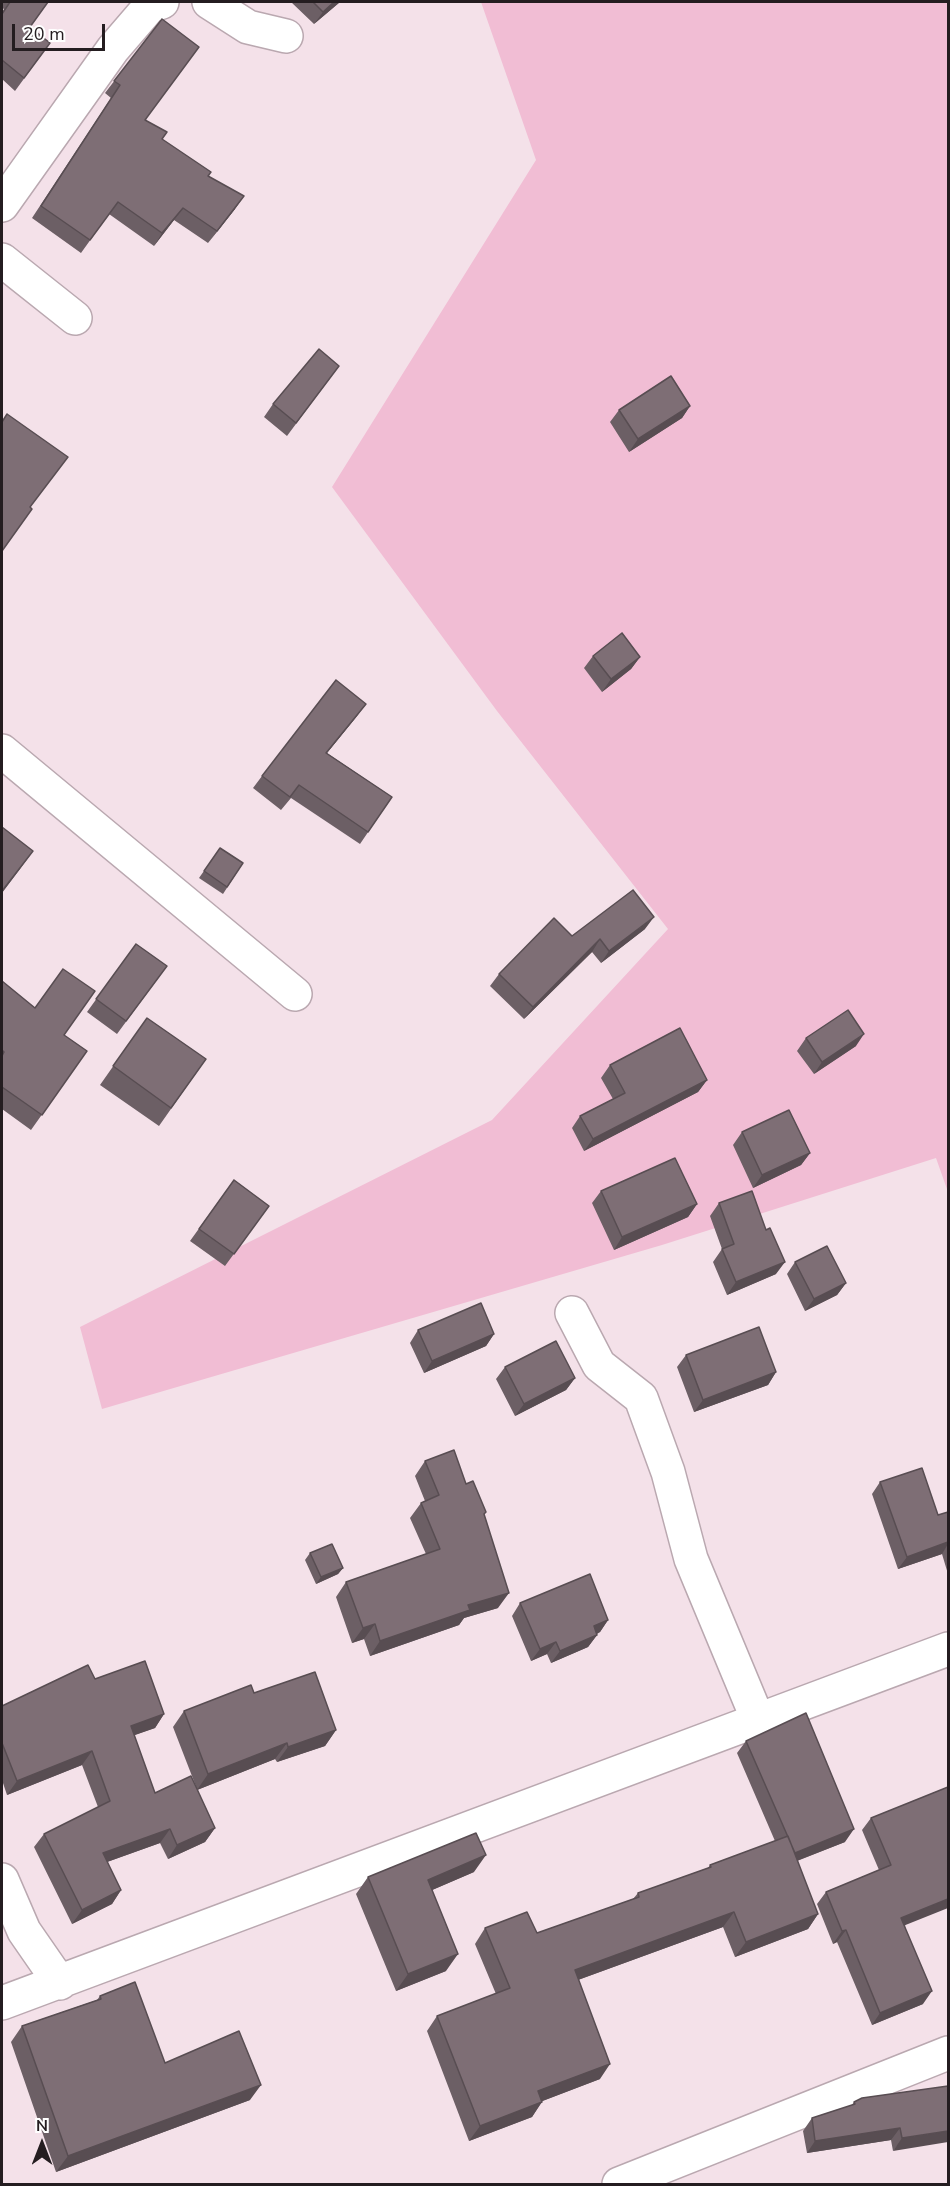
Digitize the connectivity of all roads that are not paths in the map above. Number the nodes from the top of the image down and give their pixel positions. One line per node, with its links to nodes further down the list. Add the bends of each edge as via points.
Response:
1 (162, 2): 4 (street, via 150,6 113,49)
2 (208, 2): 3 (street, via 248,27)
3 (286, 36)
4 (2, 205)
5 (2, 260): 6 (street)
6 (75, 318)
7 (2, 751): 8 (street)
8 (295, 994)
9 (572, 1313): 11 (street, via 599,1365 641,1398 668,1472 691,1559)
10 (948, 1649): 11 (street)
11 (758, 1720): 13 (street)
12 (2, 1880): 13 (street, via 24,1931)
13 (60, 1983): 14 (street)
14 (2, 2003)
15 (948, 2053): 16 (street)
16 (619, 2184)

